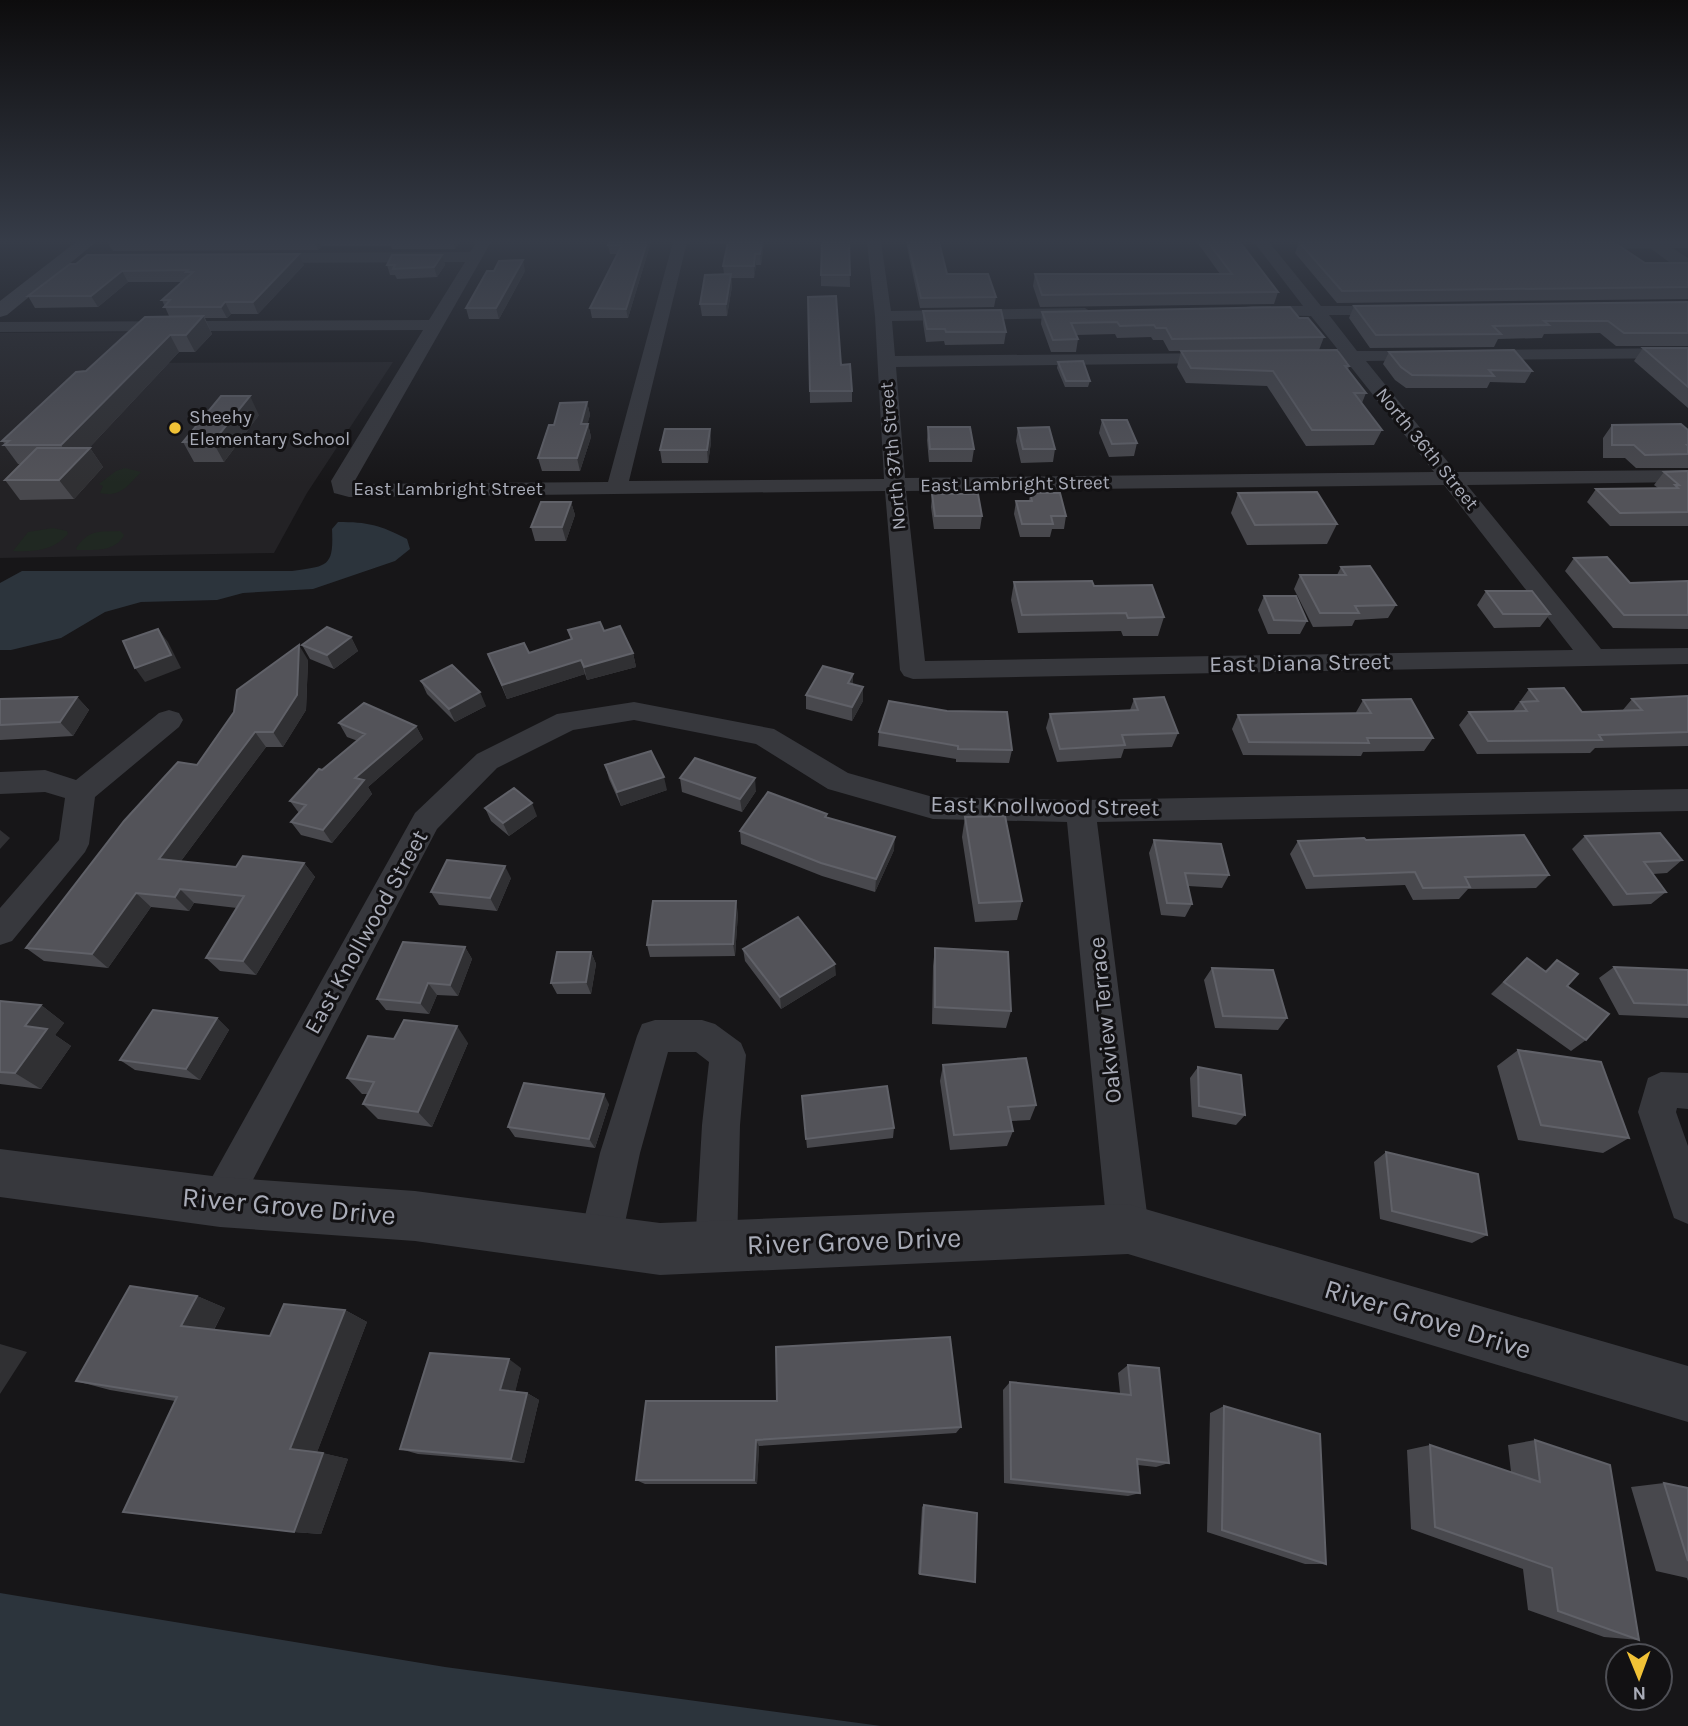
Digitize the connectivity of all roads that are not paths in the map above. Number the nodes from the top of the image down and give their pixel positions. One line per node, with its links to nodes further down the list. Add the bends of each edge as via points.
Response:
1 (659, 323): 14 (street)
2 (883, 323): 10 (street, North 37th Street)
3 (1325, 323): 7 (street, North 36th Street)
4 (433, 325): 5 (street); 14 (street, East Lambright Street, via 341,481 342,488)
5 (0, 327)
6 (1688, 353): 7 (street)
7 (1352, 356): 9 (street); 12 (street, North 36th Street)
8 (1242, 357): 10 (street)
9 (1284, 357)
10 (885, 362): 13 (street, North 37th Street)
11 (1688, 476): 12 (street, East Lambright Street)
12 (1451, 480): 13 (street, East Lambright Street); 16 (street, North 36th Street)
13 (895, 485): 14 (street, East Lambright Street); 17 (street, North 37th Street)
14 (617, 488)
15 (1688, 656): 16 (street, East Diana Street)
16 (1593, 657): 17 (street, East Diana Street)
17 (913, 670)
18 (169, 720): 20 (street)
19 (0, 783): 20 (street, via 45,781)
20 (81, 792): 23 (street, via 74,844)
21 (1688, 800): 22 (street, East Knollwood Street)
22 (1081, 811): 26 (street, East Knollwood Street, via 933,808 838,781 764,736 634,711 567,721 487,761 426,821); 28 (street, Oakview Terrace)
23 (0, 931)
24 (1688, 1091): 27 (street, via 1661,1090 1657,1112)
25 (0, 1173): 26 (street, River Grove Drive)
26 (220, 1202): 29 (street, River Grove Drive, via 415,1216)
27 (1688, 1204)
28 (1128, 1230): 30 (street, River Grove Drive); 31 (street, River Grove Drive)
29 (600, 1241): 30 (street, River Grove Drive, via 660,1249); 30 (street, via 655,1036 702,1036 728,1055)
30 (716, 1247)
31 (1688, 1394)

